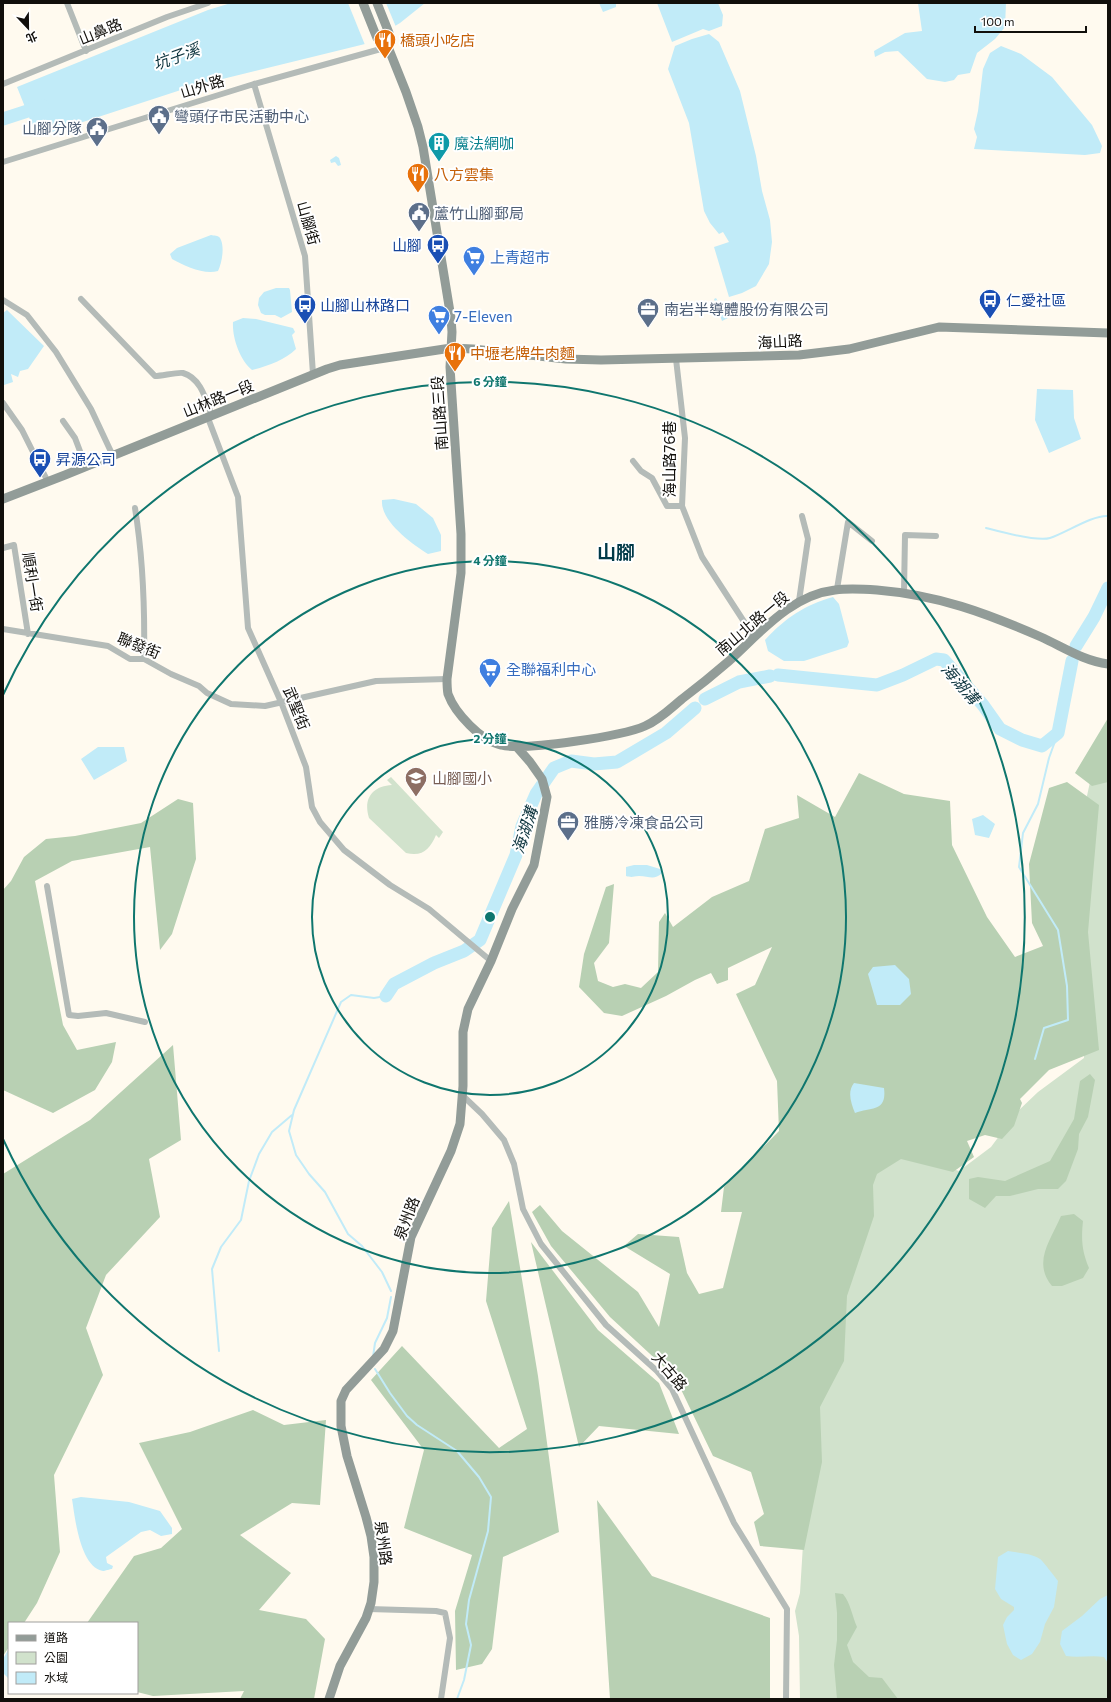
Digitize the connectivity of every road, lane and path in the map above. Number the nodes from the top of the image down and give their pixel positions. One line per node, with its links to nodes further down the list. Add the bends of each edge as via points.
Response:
1 (67, 3): 6 (street)
2 (208, 3): 6 (street, 山鼻路)
3 (363, 3): 5 (street, 南山路三段, via 377,38)
4 (377, 3): 5 (street, 南山路三段, via 389,33)
5 (388, 47): 8 (street, 山外路); 13 (street, 南山路三段, via 406,92 423,147 451,318)
6 (86, 51): 7 (street, 山鼻路)
7 (3, 84)
8 (254, 84): 9 (street, 山外路); 15 (street, 山腳街, via 305,256)
9 (3, 162)
10 (82, 299): 17 (street, 武聖街, via 154,376 182,373 196,382 204,394)
11 (3, 300): 19 (street, via 27,315 56,352 91,409)
12 (1108, 333): 14 (street, 海山路, via 939,327 849,349 799,355)
13 (451, 348): 14 (street, 海山路, via 566,359); 15 (street, 山林路一段, via 340,365); 38 (street, 南山路三段, via 450,374 461,534 461,573)
14 (676, 358): 24 (street, 海山路76巷, via 685,438)
15 (313, 374): 17 (street, 山林路一段)
16 (3, 404): 22 (street, via 22,430)
17 (210, 417): 19 (street, 山林路一段); 39 (street, 武聖街, via 238,497 248,628)
18 (63, 422): 21 (street, via 74,438)
19 (114, 456): 21 (street, 山林路一段)
20 (633, 461): 24 (street, via 641,471 652,478 667,506)
21 (86, 467): 22 (street, 山林路一段)
22 (48, 482): 23 (street, 山林路一段)
23 (3, 499)
24 (682, 506): 35 (street, 海山路76巷, via 702,557)
25 (135, 508): 36 (street, via 144,605)
26 (802, 516): 32 (street, via 808,539)
27 (936, 536): 31 (street, via 905,535)
28 (872, 540): 30 (street, via 848,522)
29 (3, 548): 34 (street, 順利一街, via 14,545)
30 (837, 589): 31 (street, 南山北路一段); 32 (street, 南山北路一段)
31 (904, 592): 37 (street, 南山北路一段, via 930,597 990,616 1090,660)
32 (799, 601): 35 (street, 南山北路一段)
33 (3, 629): 34 (street, 聯發街)
34 (28, 634): 36 (street, 聯發街, via 108,646 130,659)
35 (754, 637): 40 (street, 南山北路一段, via 659,718 644,726 600,737)
36 (144, 659): 39 (street, 聯發街, via 199,686 207,694 231,704 265,706)
37 (1108, 664)
38 (447, 678): 39 (street, 聯發街, via 376,681); 40 (street, 南山路三段, via 450,698 464,719 489,741 502,746)
39 (281, 702): 42 (street, 武聖街, via 306,767 312,807 320,822 360,864 429,909)
40 (516, 746): 42 (street, 泉州路, via 543,783 547,797 532,870 512,909)
41 (47, 886): 43 (street, via 69,1015 106,1013)
42 (491, 961): 44 (street, 泉州路, via 468,1008 464,1024)
43 (145, 1022)
44 (462, 1095): 45 (street, 泉州路, via 460,1124 451,1151 411,1237 393,1331 384,1349 346,1390 341,1401 341,1426 366,1517 374,1557 374,1582); 48 (street, 大古路, via 504,1140 514,1164 523,1209 541,1244 606,1325 657,1371 672,1389 734,1523 787,1609)
45 (369, 1609): 46 (street, 泉州路, via 340,1666); 47 (street, via 444,1613 450,1638)
46 (330, 1699)
47 (441, 1699)
48 (786, 1699)

